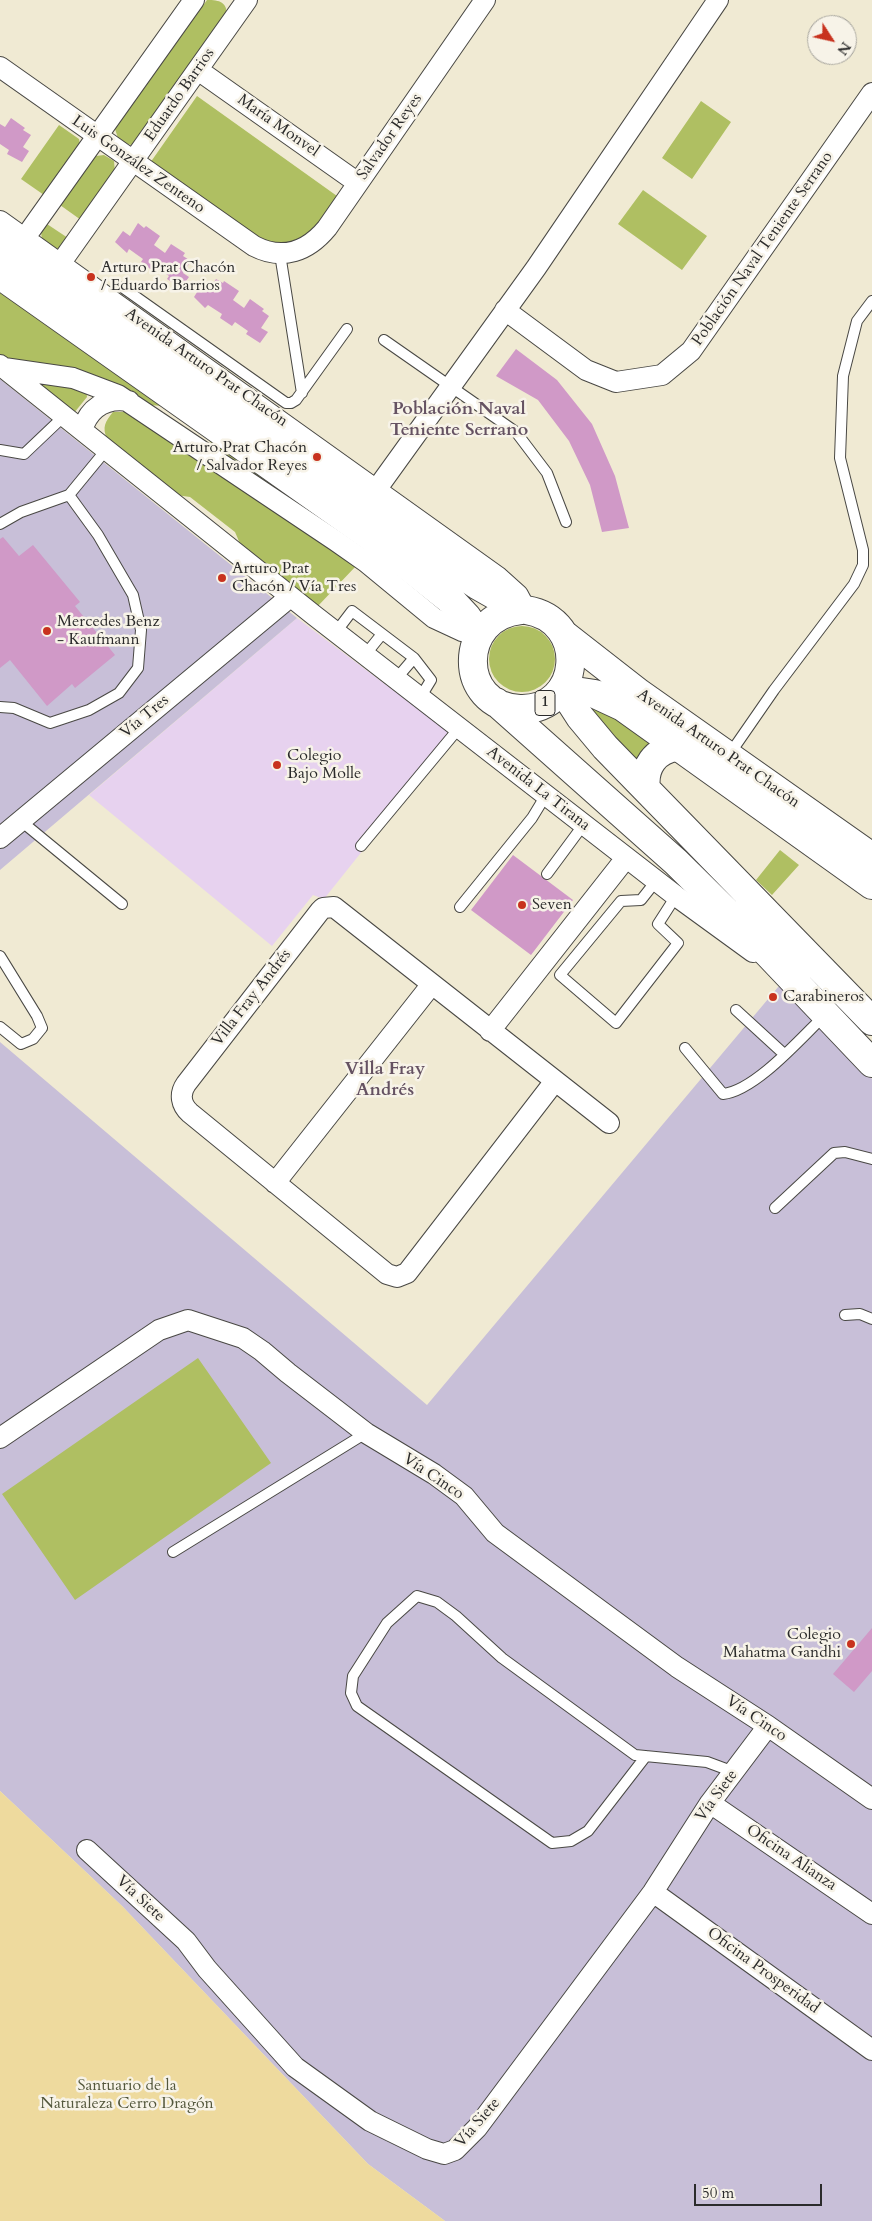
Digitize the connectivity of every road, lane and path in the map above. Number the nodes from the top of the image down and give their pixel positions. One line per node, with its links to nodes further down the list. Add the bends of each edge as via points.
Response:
1 (194, 0): 8 (street)
2 (485, 0): 10 (street, Salvador Reyes)
3 (718, 0): 18 (street)
4 (245, 1): 6 (street, Eduardo Barrios)
5 (0, 67): 8 (street, Luis González Zenteno)
6 (198, 70): 9 (street, Eduardo Barrios); 10 (street, María Monvel)
7 (872, 93): 18 (street, Población Naval Teniente Serrano, via 691,352 662,375 616,382 586,370)
8 (97, 136): 9 (street, Luis González Zenteno); 12 (street)
9 (133, 161): 13 (street, Luis González Zenteno, via 254,246); 14 (street, Eduardo Barrios)
10 (358, 183): 13 (street, Salvador Reyes, via 320,236 302,249)
11 (0, 221): 12 (street, Avenida Arturo Prat Chacón)
12 (12, 242): 14 (street, Avenida Arturo Prat Chacón); 34 (main road, Avenida Arturo Prat Chacón, via 438,558 477,585)
13 (280, 254): 23 (lane)
14 (60, 264): 29 (street, Avenida Arturo Prat Chacón)
15 (0, 275): 37 (main road, via 371,536 454,603)
16 (122, 287): 23 (lane, via 286,403 291,403)
17 (872, 301): 48 (lane, via 857,321 843,376 840,458 864,550 863,565 854,584)
18 (506, 310): 22 (street)
19 (347, 329): 23 (lane)
20 (384, 340): 22 (lane)
21 (2, 367): 24 (street, via 73,378); 25 (street)
22 (451, 386): 29 (street); 31 (lane, via 516,432 547,473)
23 (302, 393)
24 (129, 401): 26 (street, via 102,403 88,415); 37 (street, via 366,562 434,618)
25 (64, 416): 26 (street); 27 (lane, via 24,454)
26 (82, 430): 28 (street)
27 (0, 450)
28 (106, 450): 30 (lane); 33 (street)
29 (376, 490): 34 (street, Avenida Arturo Prat Chacón, via 506,583 518,595)
30 (69, 495): 32 (lane, via 21,512); 45 (lane, via 98,535 133,595 141,630 138,668 119,693 89,710 50,723 14,708)
31 (566, 522)
32 (0, 524)
33 (290, 597): 35 (street, Avenida La Tirana); 51 (street, Vía Tres)
34 (523, 610): 37 (main road, via 512,610 496,617); 38 (main road, Avenida Arturo Prat Chacón, via 546,616)
35 (336, 632): 36 (lane, via 352,611); 39 (street, Avenida La Tirana)
36 (382, 634): 39 (lane); 40 (lane)
37 (478, 635): 44 (main road, via 473,669 481,688)
38 (566, 636): 42 (main road, 1, via 571,663); 48 (main road, Avenida Arturo Prat Chacón)
39 (365, 655): 41 (street, Avenida La Tirana)
40 (414, 658): 41 (lane); 43 (lane, via 431,680)
41 (396, 679): 43 (street, Avenida La Tirana)
42 (562, 689): 44 (main road, 1, via 543,704 528,709); 47 (main road, Avenida Arturo Prat Chacón / 1, via 579,690 609,700); 49 (main road, via 590,730)
43 (420, 698): 46 (street, Avenida La Tirana)
44 (496, 702): 64 (main road, Avenida La Tirana, via 676,862)
45 (0, 707)
46 (459, 728): 50 (street, Avenida La Tirana); 54 (lane)
47 (677, 746): 49 (main road, via 663,750 652,760 646,774); 59 (main road, Avenida Arturo Prat Chacón / 1)
48 (728, 756): 56 (main road, Avenida Arturo Prat Chacón)
49 (646, 789): 68 (main road)
50 (546, 795): 52 (street, Avenida La Tirana); 62 (lane, via 532,818)
51 (21, 821): 53 (street, Vía Tres); 61 (lane)
52 (584, 824): 55 (street, Avenida La Tirana); 57 (lane)
53 (0, 838)
54 (360, 846)
55 (626, 858): 58 (street, Avenida La Tirana); 70 (street)
56 (872, 858)
57 (547, 874)
58 (656, 881): 60 (street, Avenida La Tirana); 60 (lane, via 642,900 621,901 560,975 616,1023 678,942 658,924)
59 (872, 885)
60 (676, 896): 64 (street, Avenida La Tirana)
61 (122, 904)
62 (460, 907)
63 (0, 956): 69 (lane, via 42,1028 33,1039 22,1044)
64 (790, 977): 67 (main road, Avenida La Tirana)
65 (432, 984): 70 (street, Villa Fray Andrés); 77 (street); 77 (street, Villa Fray Andrés, via 338,909 328,906 320,911 182,1093 186,1109)
66 (736, 1010): 72 (lane)
67 (826, 1015): 72 (lane); 73 (main road, Avenida La Tirana)
68 (872, 1021)
69 (0, 1027)
70 (490, 1031): 74 (street, Villa Fray Andrés)
71 (685, 1048): 72 (lane, via 722,1094 733,1093 762,1074)
72 (784, 1054)
73 (872, 1063)
74 (555, 1081): 75 (street, Villa Fray Andrés); 77 (street, Villa Fray Andrés, via 412,1265 397,1277 387,1274)
75 (609, 1123)
76 (872, 1159): 78 (lane, via 845,1152 834,1153)
77 (275, 1183)
78 (775, 1208)
79 (845, 1315): 80 (lane, via 860,1314)
80 (872, 1319)
81 (366, 1433): 82 (street, Vía Cinco, via 243,1338 188,1320 159,1330); 83 (lane); 84 (street, Vía Cinco, via 434,1474 464,1496 495,1533 677,1667)
82 (0, 1438)
83 (173, 1552)
84 (768, 1726): 86 (street, Vía Siete); 87 (street, Vía Cinco)
85 (646, 1756): 85 (lane, via 635,1755 510,1664 437,1602 417,1596 387,1623 353,1676 351,1693 357,1706 552,1842 571,1841 588,1831); 86 (lane, via 707,1762)
86 (734, 1772): 88 (street, Vía Siete)
87 (872, 1800)
88 (710, 1803): 90 (street, Vía Siete); 91 (street, Oficina Alianza)
89 (88, 1850): 90 (street, Vía Siete, via 186,1941 295,2067 370,2121 444,2154 455,2150 478,2128)
90 (653, 1892): 92 (street, Oficina Prosperidad)
91 (872, 1914)
92 (872, 2050)

